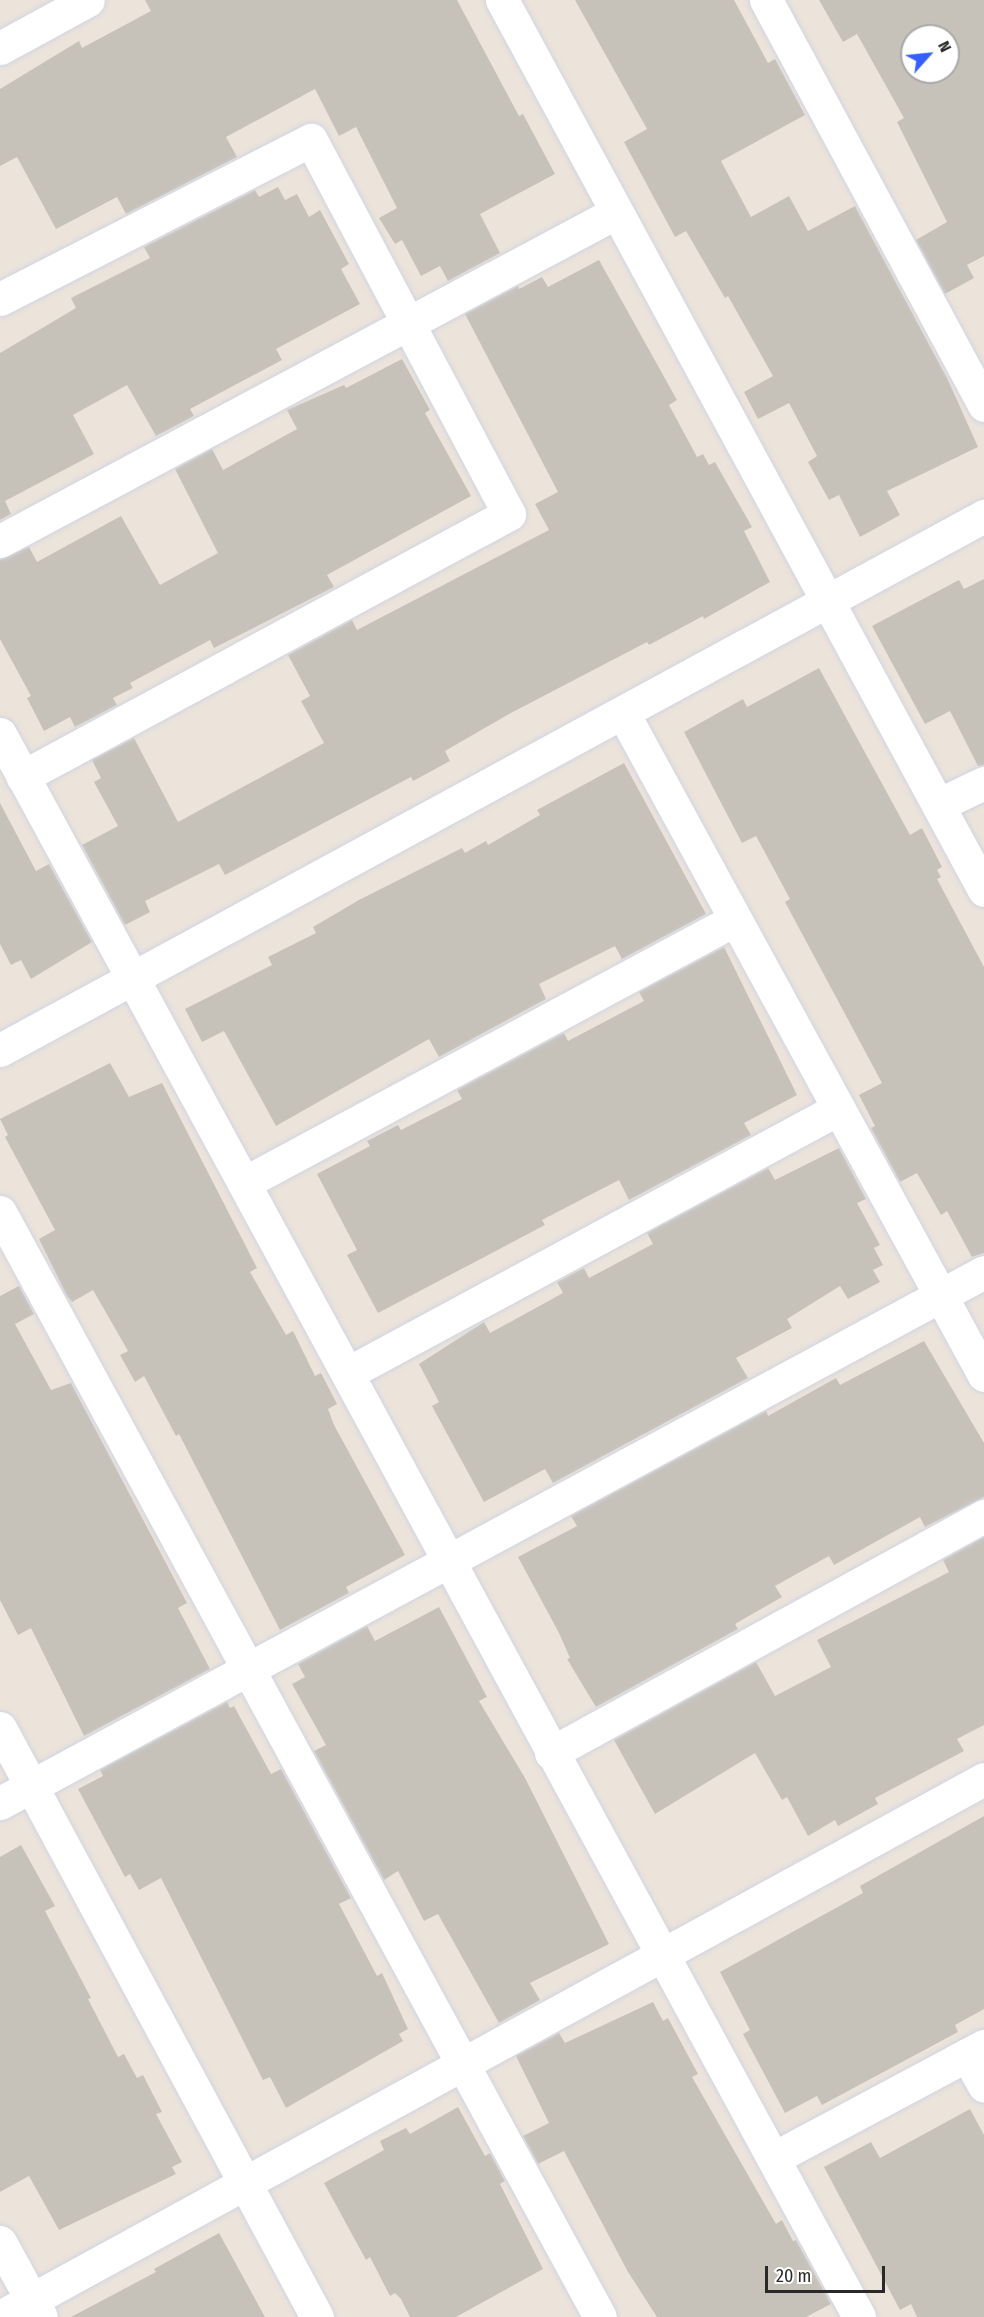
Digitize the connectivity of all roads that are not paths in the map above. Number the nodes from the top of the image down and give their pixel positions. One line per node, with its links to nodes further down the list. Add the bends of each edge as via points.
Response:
1 (88, 0): 4 (street)
2 (502, 0): 5 (street)
3 (766, 0): 8 (street)
4 (0, 48)
5 (615, 213): 7 (street); 11 (street)
6 (0, 299): 7 (street, via 311,140)
7 (410, 323): 10 (street); 14 (street, via 509,514)
8 (984, 405)
9 (984, 516): 11 (street)
10 (0, 542)
11 (825, 602): 12 (street); 16 (street)
12 (623, 713): 18 (street); 19 (street)
13 (0, 734): 14 (street)
14 (22, 777): 19 (street)
15 (984, 783): 16 (street)
16 (938, 805): 17 (street)
17 (984, 890)
18 (734, 920): 21 (street); 22 (street)
19 (132, 980): 20 (street); 22 (street)
20 (0, 1050)
21 (838, 1109): 25 (street); 26 (street)
22 (246, 1182): 26 (street)
23 (0, 1212): 30 (street)
24 (984, 1272): 25 (street)
25 (941, 1295): 27 (street); 29 (street)
26 (348, 1373): 29 (street)
27 (984, 1376)
28 (984, 1516): 32 (street)
29 (450, 1564): 30 (street); 32 (street)
30 (251, 1671): 34 (street); 38 (street)
31 (0, 1728): 34 (street)
32 (551, 1753): 36 (street)
33 (984, 1779): 36 (street)
34 (32, 1786): 35 (street); 41 (street)
35 (0, 1803)
36 (660, 1955): 38 (street); 40 (street, via 683,1989)
37 (976, 2050): 39 (street); 40 (street)
38 (462, 2064): 41 (street); 46 (street)
39 (984, 2086)
40 (774, 2158): 47 (street)
41 (243, 2182): 43 (street); 45 (street)
42 (0, 2242): 43 (street)
43 (36, 2308): 44 (street)
44 (0, 2317)
45 (317, 2317)
46 (600, 2317)
47 (859, 2317)

